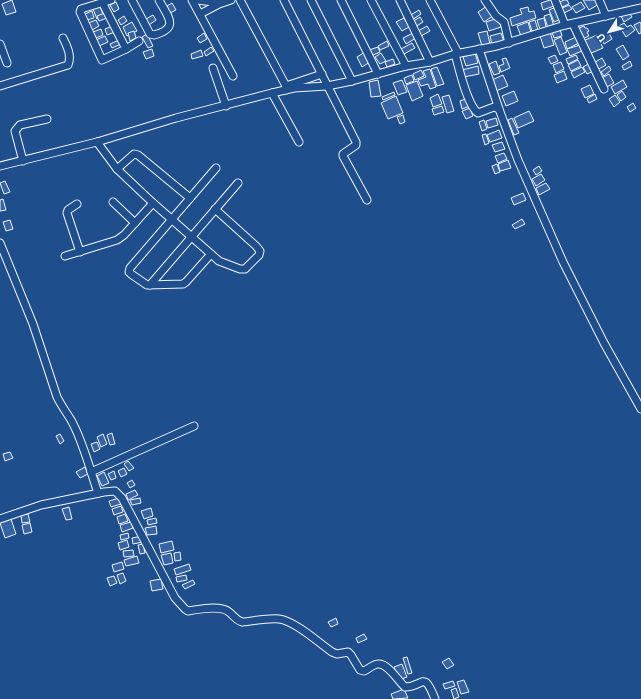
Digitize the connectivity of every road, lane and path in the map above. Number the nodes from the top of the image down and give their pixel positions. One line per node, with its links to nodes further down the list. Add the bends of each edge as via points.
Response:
1 (111, 0): 17 (street)
2 (132, 0): 3 (street, via 150,34 154,35 170,25)
3 (159, 0)
4 (192, 0): 20 (street)
5 (197, 0): 18 (street)
6 (231, 0): 18 (street)
7 (240, 0): 41 (street)
8 (284, 0): 35 (street)
9 (311, 0): 38 (street)
10 (341, 0): 36 (street)
11 (371, 0): 33 (street)
12 (400, 0): 31 (street)
13 (430, 0): 30 (street)
14 (485, 0): 26 (street, via 496,16 504,22)
15 (555, 0): 23 (street)
16 (599, 0): 21 (street)
17 (102, 2): 28 (street); 28 (street, via 81,9 80,12 102,60)
18 (222, 3): 20 (street)
19 (641, 8): 21 (street)
20 (200, 14): 37 (street)
21 (606, 16): 22 (street)
22 (573, 24): 23 (street); 42 (street)
23 (565, 25): 26 (street)
24 (63, 38): 39 (street, via 69,54 68,65)
25 (139, 41): 28 (street)
26 (509, 43): 29 (street)
27 (0, 44): 32 (street)
28 (126, 49)
29 (479, 49): 30 (street); 45 (street)
30 (456, 54): 31 (street); 45 (street, via 469,101 475,111 478,113 494,107)
31 (430, 62): 33 (street)
32 (7, 63)
33 (406, 66): 36 (street)
34 (213, 68): 44 (street)
35 (322, 74): 40 (street); 41 (street)
36 (378, 74): 38 (street)
37 (233, 76)
38 (352, 81): 40 (street)
39 (0, 86)
40 (327, 86): 41 (street); 55 (street, via 356,142 356,145 343,156)
41 (286, 88): 43 (street)
42 (604, 88)
43 (272, 93): 44 (street); 48 (street)
44 (226, 106): 47 (street)
45 (499, 110): 68 (street, via 563,262)
46 (47, 119): 49 (street, via 20,125 15,131)
47 (97, 142): 49 (street); 52 (street)
48 (298, 142)
49 (23, 161): 50 (street)
50 (0, 166)
51 (216, 168): 54 (street)
52 (117, 169): 54 (street, via 130,155 138,155); 57 (street)
53 (238, 183): 59 (street)
54 (190, 198): 60 (street)
55 (367, 200)
56 (113, 202): 61 (street)
57 (153, 203): 60 (street); 61 (street)
58 (78, 204): 64 (street, via 67,213)
59 (215, 209): 62 (street); 65 (street, via 256,246 260,253 245,269 219,261)
60 (172, 219): 62 (street); 67 (street, via 130,268 131,274 144,284)
61 (135, 223): 64 (street, via 117,240)
62 (192, 237): 65 (street); 67 (street)
63 (0, 243): 70 (street, via 57,397 71,420)
64 (80, 252): 66 (street)
65 (211, 254): 67 (street, via 183,284)
66 (65, 256)
67 (150, 285)
68 (641, 409)
69 (194, 426): 70 (street)
70 (91, 472): 71 (street)
71 (98, 493): 72 (street, via 41,505); 73 (street, via 115,491 122,498 175,598 188,611 224,608 242,622 280,619 291,623 332,652 348,652 360,670 364,671 381,664 386,666 405,687 425,682)
72 (0, 519)
73 (435, 699)

